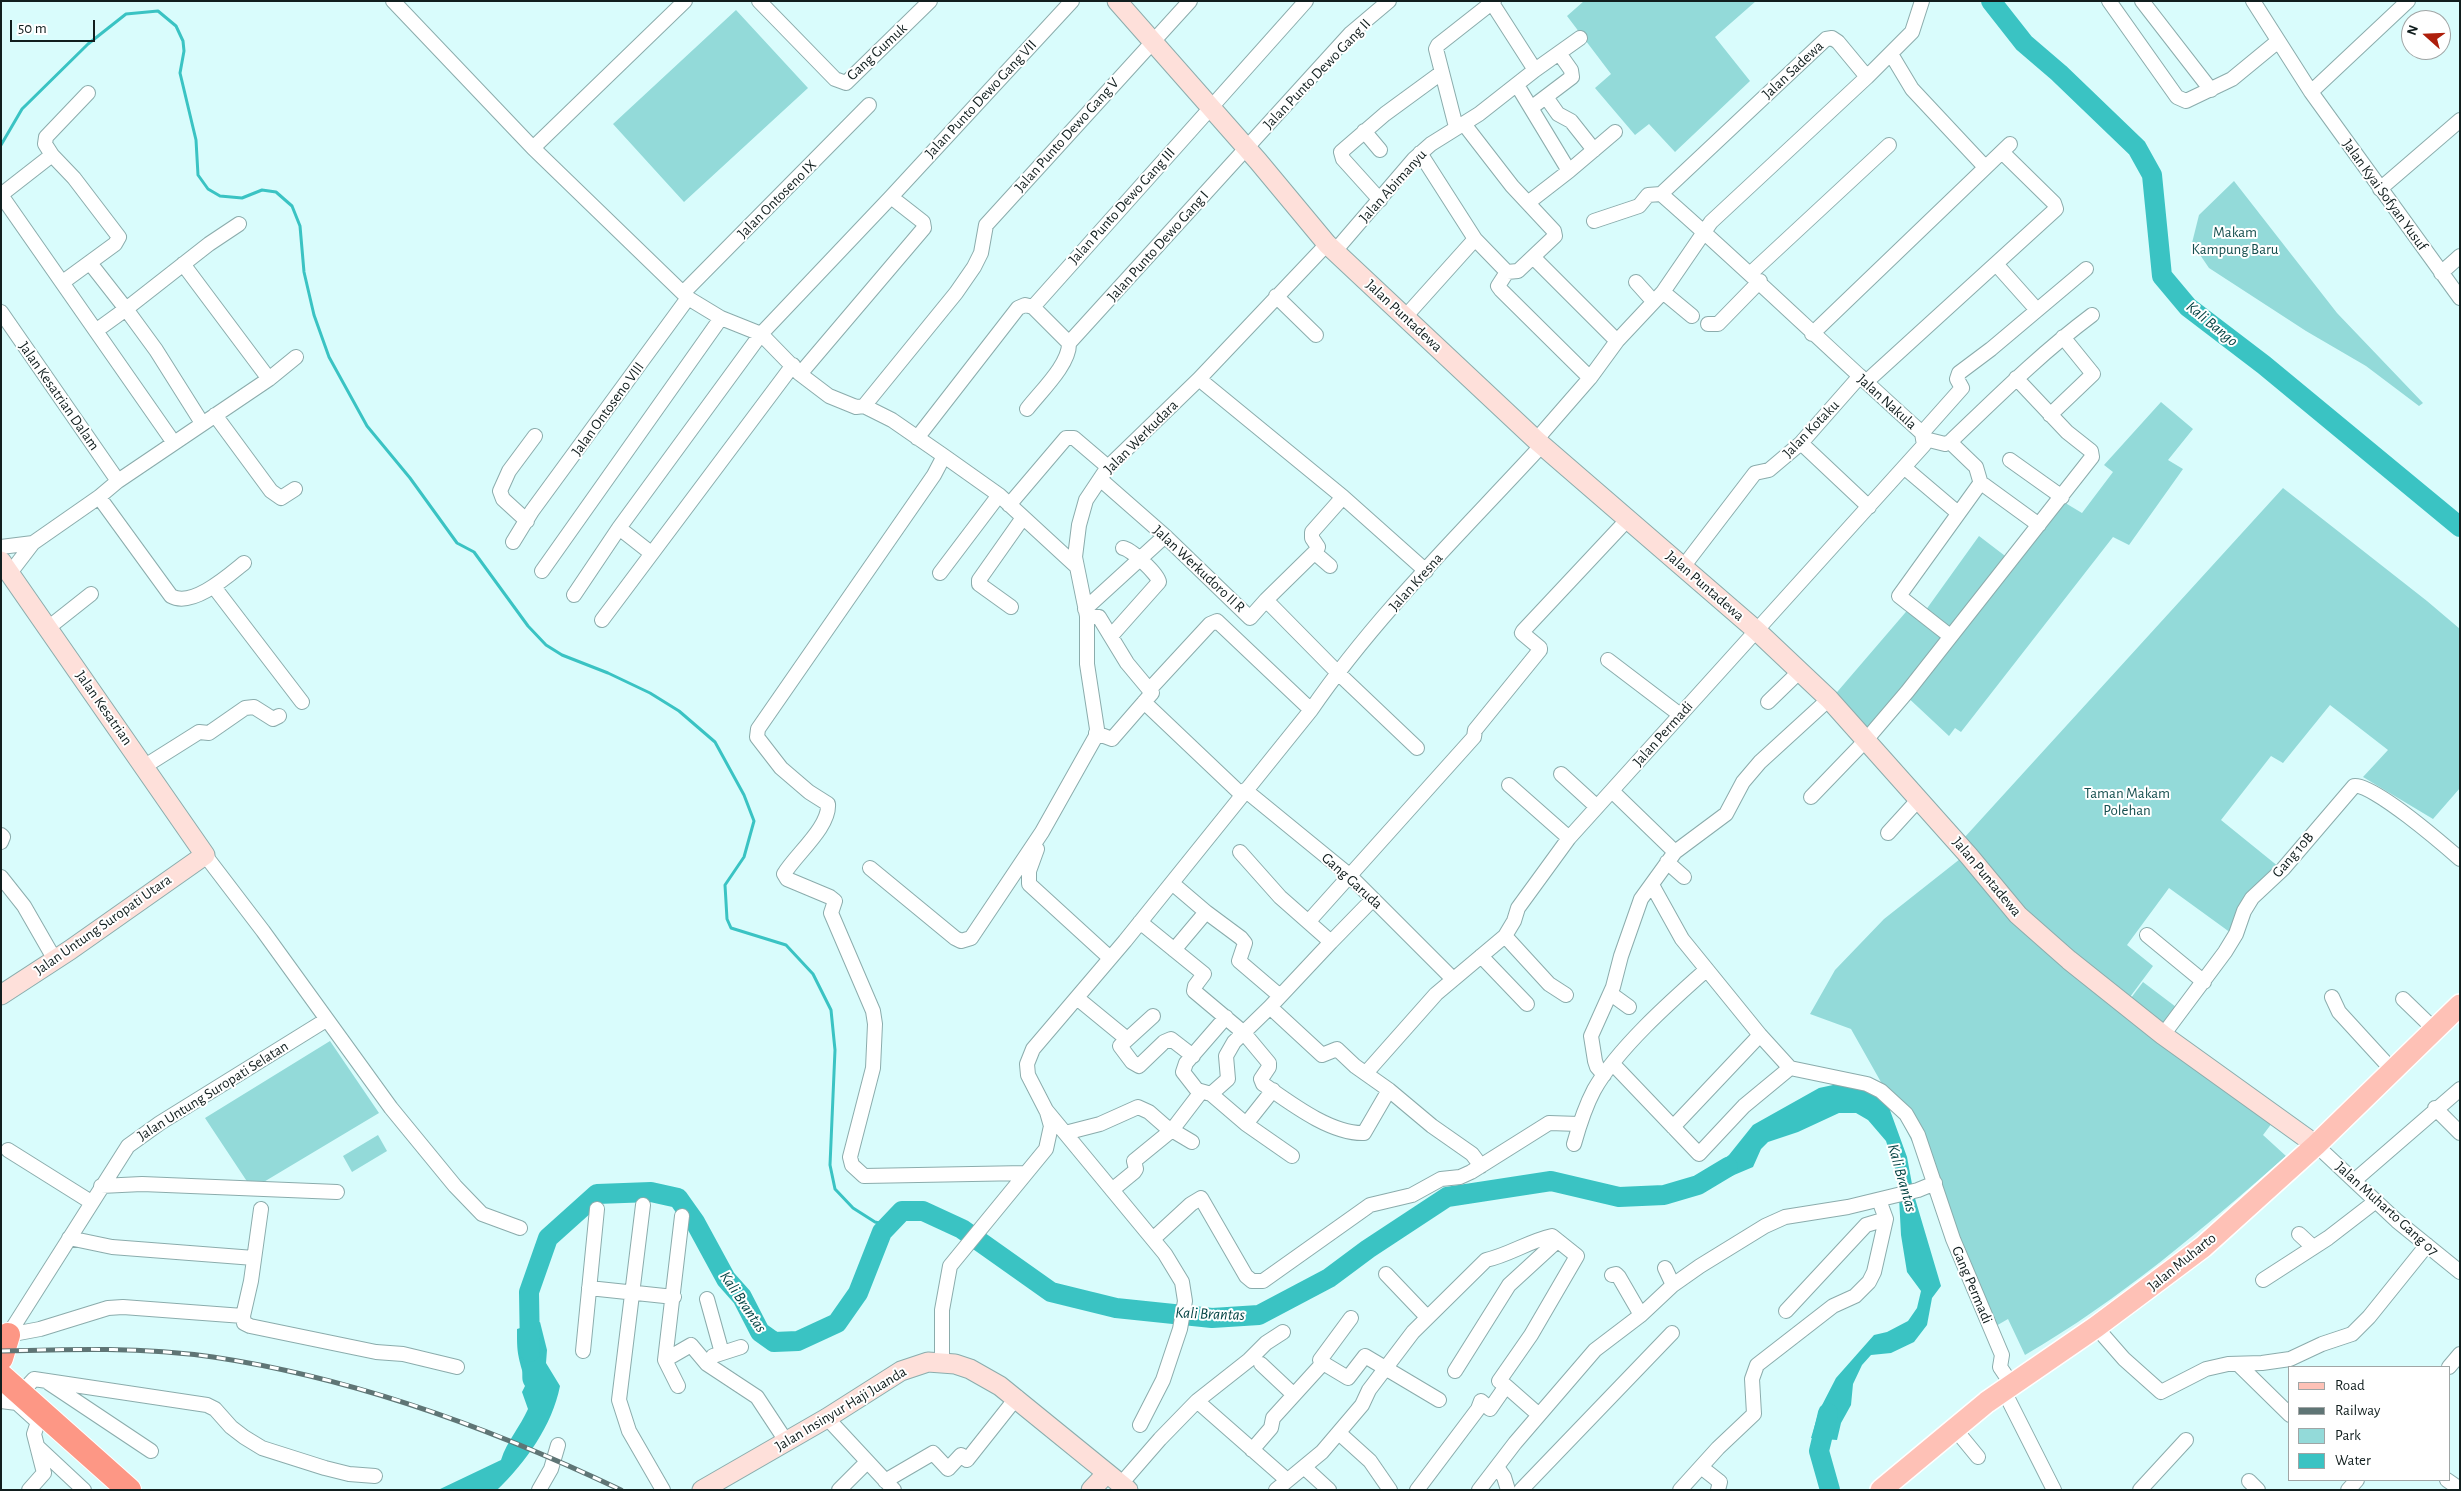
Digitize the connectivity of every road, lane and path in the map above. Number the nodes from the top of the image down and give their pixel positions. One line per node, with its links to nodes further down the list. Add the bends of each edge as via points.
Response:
1 (393, 1): 37 (street)
2 (685, 1): 37 (street)
3 (759, 1): 4 (street, Gang Gumuk, via 835,79 846,82)
4 (930, 1)
5 (1072, 1): 48 (street, Jalan Punto Dewo Gang VII)
6 (1117, 1): 18 (street, Jalan Puntadewa)
7 (1190, 1): 18 (street, Jalan Punto Dewo Gang V)
8 (1306, 1): 30 (street, Jalan Punto Dewo Gang III)
9 (1389, 1): 38 (street, Jalan Punto Dewo Gang II, via 1351,33)
10 (1922, 1): 20 (street, via 1912,32)
11 (2109, 1): 25 (street, via 2178,98 2189,101)
12 (2142, 1): 25 (street)
13 (2253, 1): 17 (street, Jalan Kyai Sofyan Yusuf)
14 (2408, 1): 26 (street)
15 (1485, 4): 21 (street); 22 (street, via 1438,44 1436,49)
16 (1580, 38): 19 (street, Jalan Abimanyu)
17 (2277, 42): 25 (street, via 2232,79); 26 (street, Jalan Kyai Sofyan Yusuf)
18 (1153, 44): 30 (street, Jalan Puntadewa); 94 (street, Jalan Punto Dewo Gang V, via 1091,108 984,229 981,253 974,267)
19 (1558, 53): 21 (street, Jalan Abimanyu); 28 (street, via 1571,70 1572,77)
20 (1891, 54): 23 (street); 43 (street, via 1912,89)
21 (1535, 70): 24 (street, Jalan Abimanyu)
22 (1441, 73): 33 (street); 34 (street)
23 (1867, 77): 46 (street, Jalan Sadewa, via 1838,42 1826,39); 53 (street, via 1750,184)
24 (1517, 85): 31 (street); 33 (street, Jalan Abimanyu)
25 (2211, 90)
26 (2311, 92): 45 (street, Jalan Kyai Sofyan Yusuf)
27 (88, 93): 42 (street, via 46,138 45,144)
28 (1546, 97): 31 (street); 40 (street, via 1558,114 1571,121)
29 (869, 105): 67 (street, Jalan Ontoseno IX)
30 (1210, 106): 38 (street, Jalan Puntadewa); 71 (street, Jalan Punto Dewo Gang III)
31 (1531, 108): 44 (street)
32 (2460, 120): 45 (street)
33 (1460, 125): 41 (street, Jalan Abimanyu); 50 (street)
34 (1364, 132): 39 (street); 49 (street, via 1343,149 1341,156)
35 (1615, 132): 40 (street)
36 (1889, 145): 64 (street)
37 (533, 148): 67 (street)
38 (1246, 148): 55 (street, Jalan Puntadewa); 86 (street, Jalan Punto Dewo Gang I)
39 (1380, 150)
40 (1594, 150): 44 (street)
41 (1420, 153): 49 (street, Jalan Abimanyu); 54 (street)
42 (52, 155): 47 (street); 58 (street, via 119,237 115,244)
43 (1985, 167): 60 (street, Jalan Kotaku, via 2006,148 2054,202 2056,209); 82 (street)
44 (1569, 171): 50 (street)
45 (2380, 189): 63 (street, Jalan Kyai Sofyan Yusuf)
46 (1661, 194): 51 (street, via 1648,195 1639,206); 53 (street)
47 (2, 195): 65 (street)
48 (891, 197): 81 (street, Jalan Punto Dewo Gang VII); 88 (street, via 923,222 924,228)
49 (1380, 200): 55 (street, Jalan Abimanyu)
50 (1529, 202): 57 (street, via 1555,236)
51 (1594, 221)
52 (239, 224): 59 (street)
53 (1705, 232): 64 (street, Jalan Nakula); 69 (street)
54 (1475, 239): 62 (street); 77 (street)
55 (1331, 247): 68 (street, Jalan Werkudara); 77 (street, Jalan Puntadewa)
56 (2460, 256): 63 (street)
57 (1533, 257): 62 (street, via 1518,271); 85 (street)
58 (90, 263): 65 (street); 72 (street)
59 (183, 264): 72 (street); 91 (street)
60 (1996, 264): 73 (street); 93 (street, Jalan Kotaku)
61 (2086, 269): 73 (street)
62 (1508, 272): 89 (street, via 1498,282 1501,290)
63 (2441, 273): 70 (street, Jalan Kyai Sofyan Yusuf)
64 (1756, 277): 79 (street, via 1718,324); 82 (street, Jalan Nakula)
65 (63, 282): 80 (street)
66 (1636, 282): 69 (street)
67 (686, 295): 78 (street); 123 (street, Jalan Ontoseno VIII)
68 (1276, 296): 83 (street); 92 (street, Jalan Werkudara)
69 (1658, 297): 76 (street); 85 (street)
70 (2460, 298)
71 (1033, 307): 86 (street); 101 (street, via 1025,305 1018,308)
72 (126, 309): 80 (street); 98 (street)
73 (2037, 310): 100 (street, via 1959,372 1956,379 1962,388)
74 (1, 312): 111 (street, Jalan Kesatrian Dalam)
75 (2092, 315): 84 (street)
76 (1692, 316)
77 (1405, 317): 104 (street, Jalan Puntadewa)
78 (721, 318): 81 (street); 139 (street)
79 (1708, 324)
80 (97, 330): 103 (street)
81 (761, 334): 88 (street); 125 (street, Jalan Punto Dewo Gang VII)
82 (1812, 334): 93 (street, Jalan Nakula)
83 (1316, 335)
84 (2062, 336): 90 (street); 96 (street, via 2093,374)
85 (1617, 341): 89 (street)
86 (1069, 343): 95 (street, via 1066,359)
87 (296, 357): 91 (street)
88 (797, 370): 94 (street, via 829,396 856,407); 131 (street)
89 (1590, 378): 104 (street)
90 (2016, 378): 96 (street); 102 (street)
91 (269, 379): 97 (street)
92 (1199, 379): 108 (street, Jalan Werkudara); 116 (street)
93 (1863, 379): 100 (street, Jalan Nakula); 105 (street, Jalan Kotaku)
94 (864, 406): 101 (street)
95 (1026, 409)
96 (2050, 414): 117 (street, via 2092,454)
97 (216, 415): 98 (street); 113 (street, via 271,491 281,498)
98 (202, 422): 103 (street)
99 (536, 436): 123 (street, via 509,472 500,491 503,499)
100 (1923, 436): 102 (street, via 1945,444); 109 (street, Jalan Nakula, via 1924,445)
101 (917, 438): 106 (street)
102 (1950, 442): 112 (street, via 1976,467)
103 (174, 443): 111 (street)
104 (1539, 443): 122 (street, Jalan Puntadewa); 140 (street, Jalan Kresna)
105 (1802, 443): 119 (street); 138 (street, Jalan Kotaku, via 1769,470 1755,473)
106 (944, 456): 114 (street); 248 (street, via 758,729 757,737 781,768 828,804 828,813 820,827 784,874 787,879 835,901 831,913 873,1011 873,1068 850,1158 852,1165 864,1176)
107 (2010, 460): 117 (street)
108 (1108, 467): 110 (street, Jalan Werkudara); 118 (street, via 1074,438 1066,438)
109 (1905, 468): 119 (street, Jalan Nakula); 120 (street)
110 (1100, 479): 126 (street, Jalan Werkudoro II R); 135 (street, Jalan Werkudara, via 1083,509)
111 (118, 481): 115 (street)
112 (1981, 484): 120 (street); 124 (street)
113 (295, 489)
114 (998, 495): 118 (street); 141 (street)
115 (99, 497): 128 (street); 142 (street, via 171,596 183,600)
116 (1343, 497): 132 (street, via 1312,532 1318,547); 140 (street)
117 (2062, 497): 124 (street)
118 (1009, 505): 121 (street)
119 (1869, 507): 151 (street, Jalan Nakula)
120 (1958, 513): 154 (street, via 1899,596)
121 (1022, 519): 135 (street); 146 (street, via 979,580 979,584)
122 (1628, 519): 138 (street, Jalan Puntadewa); 186 (street, via 1523,630 1522,633 1540,650 1475,730 1472,740)
123 (527, 521): 127 (street, Jalan Ontoseno VIII)
124 (2038, 525): 154 (street)
125 (618, 528): 131 (street); 144 (street, Jalan Punto Dewo Gang VII)
126 (1165, 536): 133 (street); 148 (street, Jalan Werkudoro II R)
127 (513, 542)
128 (33, 543): 129 (street); 137 (street)
129 (1, 548)
130 (1123, 548): 133 (street)
131 (651, 553): 149 (street)
132 (1315, 553): 136 (street); 145 (street)
133 (1140, 560): 147 (street); 153 (street, via 1158,577 1159,582)
134 (244, 564): 142 (street)
135 (1075, 565): 147 (street, Jalan Werkudara)
136 (1330, 566)
137 (6, 567): 150 (street, Jalan Kesatrian)
138 (1683, 567): 151 (street, Jalan Puntadewa)
139 (542, 571)
140 (1426, 571): 157 (street, Jalan Kresna)
141 (940, 573)
142 (214, 588): 160 (street)
143 (91, 594): 150 (street)
144 (574, 595)
145 (1266, 600): 148 (street, Jalan Werkudoro II R); 157 (street, Jalan Werkudoro II R)
146 (1011, 607)
147 (1086, 612): 153 (street, Gang Garuda, via 1099,617); 165 (street, Jalan Werkudara, via 1087,664)
148 (1250, 618): 152 (street)
149 (602, 620)
150 (48, 628): 168 (street, Jalan Kesatrian)
151 (1757, 631): 156 (street, Jalan Puntadewa); 163 (street, Jalan Permadi)
152 (1232, 634): 158 (street, via 1217,621 1210,624); 162 (street)
153 (1111, 636): 158 (street, Gang Garuda)
154 (1950, 636): 166 (street)
155 (1608, 660): 163 (street)
156 (1800, 671): 159 (street, Jalan Puntadewa); 161 (street)
157 (1337, 672): 162 (street, Jalan Kresna); 167 (street, Jalan Werkudoro II R)
158 (1147, 696): 165 (street, via 1112,739); 172 (street, Gang Garuda)
159 (1829, 700): 166 (street, Jalan Puntadewa); 183 (street, via 1760,762 1743,782 1726,814)
160 (302, 702)
161 (1768, 702)
162 (1311, 710): 172 (street, Jalan Kresna)
163 (1679, 714): 171 (street, Jalan Permadi)
164 (279, 716): 168 (street, via 273,719 254,707 245,708 209,733 199,732)
165 (1096, 733): 176 (street)
166 (1866, 740): 173 (street); 174 (street, Jalan Puntadewa)
167 (1416, 748)
168 (144, 766): 182 (street, Jalan Kesatrian)
169 (1561, 774): 175 (street)
170 (1509, 785): 179 (street)
171 (1612, 791): 175 (street, Jalan Permadi); 183 (street)
172 (1244, 792): 186 (street, Gang Garuda); 189 (street, Jalan Kresna)
173 (1810, 796)
174 (1919, 799): 177 (street); 222 (street, Jalan Puntadewa, via 2018,915 2068,960)
175 (1597, 807): 179 (street, Jalan Permadi)
176 (1042, 832): 185 (street, via 967,941 955,938); 200 (street, via 1029,871 1029,884)
177 (1888, 833)
178 (1, 835): 180 (street)
179 (1569, 838): 196 (street, Jalan Permadi, via 1518,908)
180 (1, 842)
181 (1240, 852): 193 (street, via 1280,897)
182 (205, 855): 201 (street, Jalan Untung Suropati Utara); 218 (street)
183 (1671, 857): 188 (street); 190 (street)
184 (2460, 859): 204 (street, Gang 10B, via 2367,787 2354,786 2283,869 2252,898 2236,934)
185 (870, 868)
186 (1349, 875): 191 (street, Gang Garuda); 193 (street)
187 (1, 877): 201 (street, via 24,906)
188 (1684, 877)
189 (1172, 884): 192 (street); 194 (street, Jalan Kresna)
190 (1652, 885): 202 (street, via 1682,939); 205 (street, via 1636,908)
191 (1373, 899): 197 (street); 203 (street, Gang Garuda)
192 (1206, 912): 198 (street); 208 (street, via 1241,938 1245,943 1239,961)
193 (1309, 921): 197 (street)
194 (1140, 922): 198 (street); 200 (street, Jalan Kresna)
195 (2147, 935): 204 (street)
196 (1504, 936): 199 (street); 207 (street, via 1549,984)
197 (1331, 942): 208 (street)
198 (1174, 950): 217 (street, via 1204,975 1194,991)
199 (1481, 956): 203 (street); 212 (street)
200 (1110, 958): 210 (street, Jalan Kresna)
201 (55, 960): 206 (street, Jalan Untung Suropati Utara)
202 (1706, 970): 221 (street); 225 (street, via 1649,1023)
203 (1453, 979): 228 (street)
204 (2204, 982): 222 (street, Gang 10B)
205 (1611, 994): 214 (street); 229 (street, via 1591,1036 1597,1067)
206 (1, 995)
207 (1566, 995)
208 (1280, 996): 215 (street)
209 (2332, 997): 227 (street, via 2339,1012)
210 (1076, 998): 223 (street); 235 (street, Jalan Kresna, via 1033,1049 1028,1064 1030,1078)
211 (2403, 999): 219 (street)
212 (1527, 1004)
213 (2460, 1005): 219 (main road, Jalan Muharto)
214 (1629, 1006)
215 (1270, 1007): 220 (street); 228 (street, via 1319,1053 1337,1049)
216 (1153, 1016): 223 (street)
217 (1226, 1017): 220 (street); 224 (street)
218 (326, 1020): 251 (street, Jalan Untung Suropati Selatan, via 137,1139 121,1155); 262 (street, via 391,1108 475,1208 488,1218)
219 (2435, 1030): 227 (main road, Jalan Muharto)
220 (1244, 1032): 231 (street, via 1269,1063 1261,1079); 233 (street, via 1228,1050 1228,1079)
221 (1760, 1035): 226 (street); 238 (street)
222 (2163, 1035): 244 (street, Jalan Puntadewa)
223 (1127, 1039): 224 (street, via 1120,1049 1136,1065 1168,1039)
224 (1193, 1056): 233 (street, via 1182,1072)
225 (1613, 1064): 229 (street); 238 (street)
226 (1790, 1068): 238 (street, via 1744,1106 1699,1154); 250 (street, Gang Permadi, via 1867,1084 1880,1091 1906,1114 1918,1135)
227 (2393, 1071): 244 (main road, Jalan Muharto)
228 (1366, 1073): 232 (street)
229 (1604, 1075): 237 (street)
230 (2460, 1089): 234 (street)
231 (1273, 1090): 232 (street, via 1316,1119 1360,1133 1365,1131); 236 (street)
232 (1390, 1090): 247 (street, via 1432,1126 1472,1154)
233 (1206, 1093): 236 (street); 239 (street)
234 (2435, 1108): 240 (street); 249 (street)
235 (1046, 1110): 241 (street); 248 (street, via 1051,1126 1050,1138 1046,1149)
236 (1246, 1124): 246 (street)
237 (1579, 1124): 243 (street); 247 (street, via 1549,1123)
238 (1673, 1127)
239 (1172, 1130): 241 (street, via 1138,1107 1100,1124); 242 (street); 252 (street, via 1139,1155 1134,1161 1134,1172)
240 (2460, 1133)
241 (1066, 1134): 252 (street)
242 (1192, 1142)
243 (1574, 1144)
244 (2316, 1145): 249 (street, Jalan Muharto Gang 07); 285 (main road, Jalan Muharto, via 2203,1247)
245 (8, 1150): 256 (street)
246 (1292, 1156)
247 (1481, 1166): 265 (street, via 1460,1177 1442,1179 1412,1195 1370,1205 1262,1281 1252,1281 1246,1276 1202,1198)
248 (1026, 1173): 295 (street, via 950,1266 942,1310)
249 (2354, 1180): 255 (street, Jalan Muharto Gang 07)
250 (1935, 1183): 254 (street); 307 (street, Gang Permadi, via 1953,1239 2002,1354 2000,1367)
251 (101, 1186): 253 (street, via 142,1184); 256 (street, Jalan Untung Suropati Selatan)
252 (1112, 1190): 265 (street)
253 (337, 1192)
254 (1879, 1200): 261 (street); 275 (street, via 1785,1217 1765,1226)
255 (2376, 1201): 267 (street, Jalan Muharto Gang 07); 268 (street)
256 (91, 1202): 264 (street, Jalan Untung Suropati Selatan)
257 (643, 1206): 277 (street)
258 (597, 1208): 276 (street)
259 (261, 1209): 269 (street)
260 (682, 1216): 278 (street)
261 (1886, 1219): 280 (street, via 1866,1225); 328 (street, via 1869,1282 1855,1296 1833,1306 1757,1365 1752,1379 1754,1414)
262 (520, 1228)
263 (2299, 1234): 268 (street)
264 (69, 1238): 269 (street, via 112,1247); 288 (street, Jalan Untung Suropati Selatan)
265 (1153, 1239): 315 (street, via 1179,1276 1185,1301 1180,1329 1163,1380)
266 (1558, 1241): 283 (street, via 1552,1236 1535,1240 1486,1260); 302 (street, via 1509,1285); 306 (street, via 1577,1256 1531,1335 1499,1381)
267 (2427, 1245): 271 (street, Jalan Muharto Gang 07); 298 (street, via 2352,1334 2290,1359)
268 (2313, 1248): 274 (street)
269 (254, 1258): 282 (street)
270 (1664, 1268): 275 (street)
271 (2460, 1272)
272 (1386, 1274): 283 (street)
273 (1612, 1276): 281 (street, via 1616,1274 1619,1277)
274 (2263, 1280)
275 (1674, 1285): 281 (street)
276 (589, 1288): 277 (street); 290 (street)
277 (631, 1293): 278 (street); 340 (street, via 618,1400 629,1431)
278 (674, 1297): 294 (street)
279 (707, 1299): 291 (street)
280 (1786, 1311)
281 (1641, 1314): 313 (street, via 1596,1350)
282 (243, 1316): 288 (street, via 108,1308); 300 (street, via 244,1322 250,1326)
283 (1427, 1317): 301 (street)
284 (1351, 1318): 296 (street, via 1320,1360)
285 (2096, 1327): 298 (street, via 2159,1392 2200,1371); 307 (main road, Jalan Muharto)
286 (1283, 1332): 311 (street)
287 (1672, 1333): 350 (street)
288 (4, 1340): 303 (highway)
289 (742, 1347): 291 (street)
290 (583, 1350)
291 (722, 1353): 293 (street)
292 (2460, 1354): 299 (street)
293 (702, 1359): 294 (street, via 691,1345); 319 (street, via 757,1397)
294 (665, 1360): 305 (street)
295 (942, 1362): 309 (street, Jalan Insinyur Haji Juanda, via 970,1369); 314 (street, Jalan Insinyur Haji Juanda, via 921,1364 901,1371)
296 (1323, 1363): 301 (street, via 1348,1378 1365,1356); 308 (street)
297 (1260, 1364): 308 (street)
298 (2238, 1364): 312 (street)
299 (2450, 1366)
300 (457, 1367)
301 (1386, 1369): 310 (street); 317 (street)
302 (1455, 1370)
303 (6, 1381): 304 (street); 321 (street, via 17,1403 38,1422 34,1434); 338 (highway)
304 (46, 1381): 323 (street); 329 (street, via 207,1405 231,1427 262,1448 349,1474)
305 (678, 1386)
306 (1506, 1386): 313 (street); 347 (street, via 1490,1409 1481,1402)
307 (2008, 1388): 316 (main road, Jalan Muharto); 353 (street, Gang Permadi)
308 (1294, 1395): 322 (street, via 1273,1418 1271,1428)
309 (1017, 1397): 332 (street, Jalan Insinyur Haji Juanda); 333 (street, via 967,1460 961,1455 948,1469 932,1453)
310 (1439, 1400)
311 (1197, 1401): 322 (street); 332 (street)
312 (2288, 1413)
313 (1539, 1415): 327 (street)
314 (827, 1418): 319 (street, Jalan Insinyur Haji Juanda); 325 (street)
315 (1140, 1425)
316 (1955, 1429): 324 (street); 334 (main road, Jalan Muharto)
317 (1339, 1433): 326 (street); 346 (street, via 1370,1461)
318 (2186, 1440): 354 (street)
319 (786, 1441): 341 (street, Jalan Insinyur Haji Juanda)
320 (558, 1445): 339 (street, via 551,1469)
321 (39, 1448): 336 (street, via 43,1476); 337 (street)
322 (1252, 1450): 330 (street)
323 (151, 1451)
324 (1978, 1457)
325 (867, 1462): 333 (street); 342 (street)
326 (1304, 1467): 330 (street); 345 (street)
327 (1497, 1467): 348 (street); 349 (street)
328 (1701, 1467): 351 (street); 352 (street, via 1720,1482)
329 (375, 1476)
330 (1287, 1480): 344 (street)
331 (2448, 1481): 335 (street)
332 (1118, 1483): 343 (street)
333 (889, 1486)
334 (1884, 1487)
335 (2460, 1489)
336 (29, 1490)
337 (84, 1490)
338 (129, 1490)
339 (539, 1490)
340 (663, 1490)
341 (702, 1490)
342 (839, 1490)
343 (1091, 1490)
344 (1276, 1490)
345 (1329, 1490)
346 (1390, 1490)
347 (1417, 1490)
348 (1479, 1490)
349 (1508, 1490)
350 (1521, 1490)
351 (1680, 1490)
352 (1718, 1490)
353 (2054, 1490)
354 (2140, 1490)

